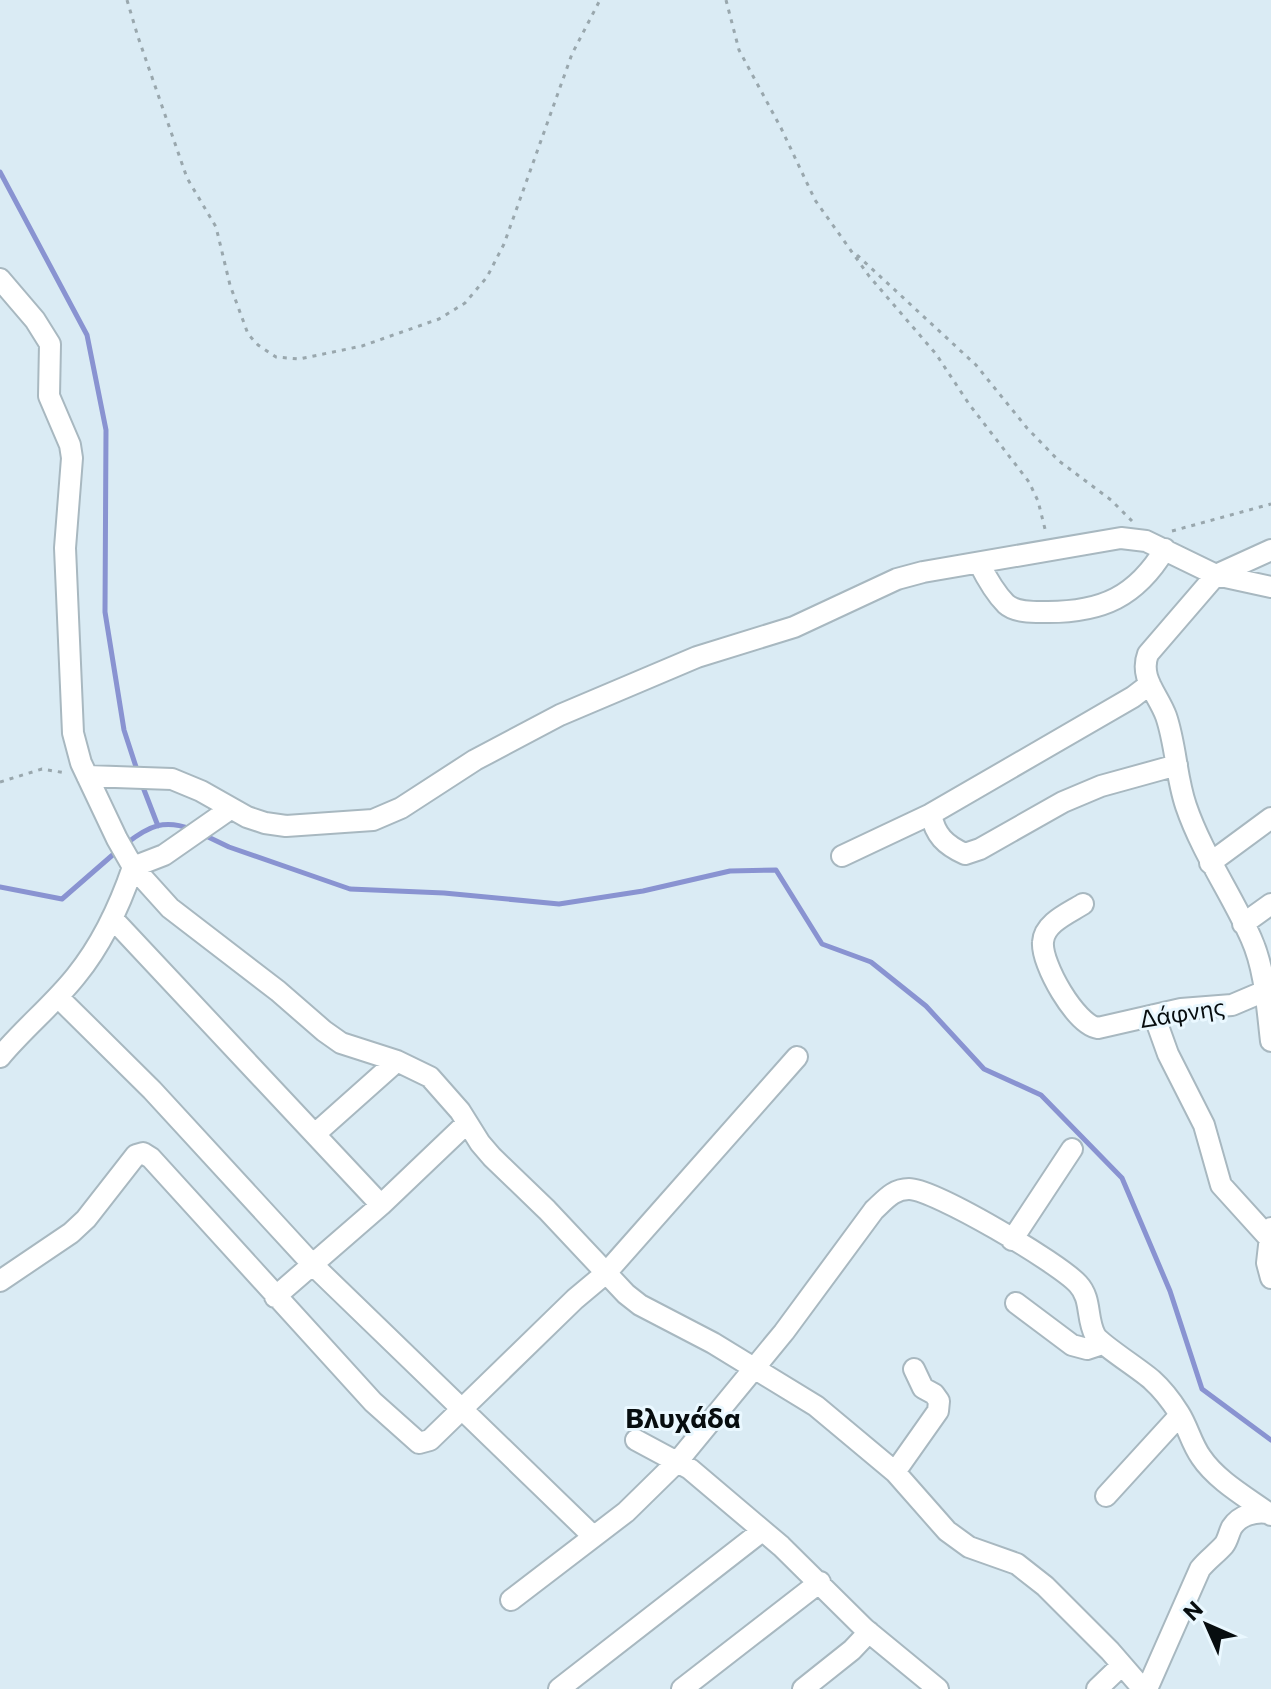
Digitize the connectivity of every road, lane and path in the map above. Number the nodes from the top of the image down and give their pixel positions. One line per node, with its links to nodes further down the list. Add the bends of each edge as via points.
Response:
1 (127, 0): 2 (path, via 187,178 216,227 248,334 276,357 299,359 362,346 439,319 465,303 487,277 504,244 572,54)
2 (600, 0)
3 (726, 0): 4 (path, via 739,50 815,200)
4 (851, 249): 7 (path, via 956,344 1059,461 1126,514); 9 (path, via 1029,482)
5 (0, 279): 16 (street, via 50,344 49,396 70,445 65,548 69,675 73,733)
6 (1271, 504): 7 (path)
7 (1146, 541): 8 (street); 9 (street, via 1121,538)
8 (1165, 549): 11 (street, via 1154,567 1117,598 1075,612 1008,605); 12 (street)
9 (1048, 550): 11 (street)
10 (1271, 550): 12 (street)
11 (979, 563): 18 (street, via 897,579 794,627 655,674 529,730 373,820 286,826 255,821)
12 (1216, 575): 13 (street); 14 (street, via 1148,654 1144,665)
13 (1271, 587)
14 (1150, 684): 15 (street, via 1165,715); 19 (street)
15 (1177, 765): 19 (street, via 1088,791 965,854 940,839); 22 (street, via 1186,807)
16 (87, 776): 17 (path, via 42,769); 18 (street, via 172,779); 23 (street)
17 (0, 782)
18 (230, 809): 23 (street, via 164,855)
19 (931, 814): 21 (street)
20 (1271, 818): 22 (street)
21 (842, 856)
22 (1210, 863): 27 (street)
23 (133, 867): 26 (street); 34 (street, via 170,908 324,1031 341,1043)
24 (1083, 904): 30 (street, Δάφνης, via 1055,921 1043,942 1073,1010 1089,1027 1098,1028)
25 (1271, 904): 27 (street)
26 (112, 918): 29 (street); 36 (street)
27 (1243, 924): 28 (street)
28 (1265, 991): 30 (street, Δάφνης, via 1232,1005); 31 (street)
29 (58, 997): 32 (street); 41 (street)
30 (1154, 1015): 39 (street, via 1204,1125 1221,1185)
31 (1271, 1041)
32 (0, 1057)
33 (797, 1057): 42 (street)
34 (397, 1061): 35 (street, via 430,1077); 36 (street)
35 (467, 1123): 38 (street); 42 (street, via 492,1157)
36 (315, 1134): 38 (street)
37 (1072, 1149): 40 (street)
38 (381, 1205): 41 (street)
39 (1270, 1233): 43 (street)
40 (1012, 1240): 47 (street, via 1076,1282); 48 (street, via 924,1191 891,1193)
41 (313, 1265): 45 (street); 50 (street)
42 (606, 1273): 48 (street, via 640,1305); 50 (street)
43 (1271, 1278)
44 (0, 1281): 45 (street, via 71,1233 143,1153)
45 (275, 1297): 50 (street, via 419,1443 430,1440)
46 (1016, 1303): 47 (street, via 1072,1345 1087,1349)
47 (1102, 1344): 51 (street, via 1153,1381)
48 (754, 1368): 53 (street); 54 (street, via 816,1406)
49 (914, 1369): 54 (street, via 923,1388 939,1401 938,1411)
50 (463, 1410): 58 (street)
51 (1180, 1415): 55 (street); 56 (street, via 1210,1468)
52 (636, 1440): 53 (street)
53 (678, 1461): 57 (street); 58 (street)
54 (895, 1472): 62 (street, via 947,1531 969,1547 1017,1564)
55 (1106, 1496)
56 (1269, 1514): 68 (street, via 1256,1511 1239,1520 1200,1569)
57 (762, 1531): 59 (street); 64 (street)
58 (593, 1536): 60 (street)
59 (820, 1582): 61 (street); 65 (street)
60 (511, 1600)
61 (869, 1632): 63 (street); 66 (street)
62 (1122, 1665): 67 (street); 68 (street)
63 (931, 1687)
64 (559, 1689)
65 (682, 1689)
66 (803, 1689)
67 (1097, 1689)
68 (1145, 1689)

